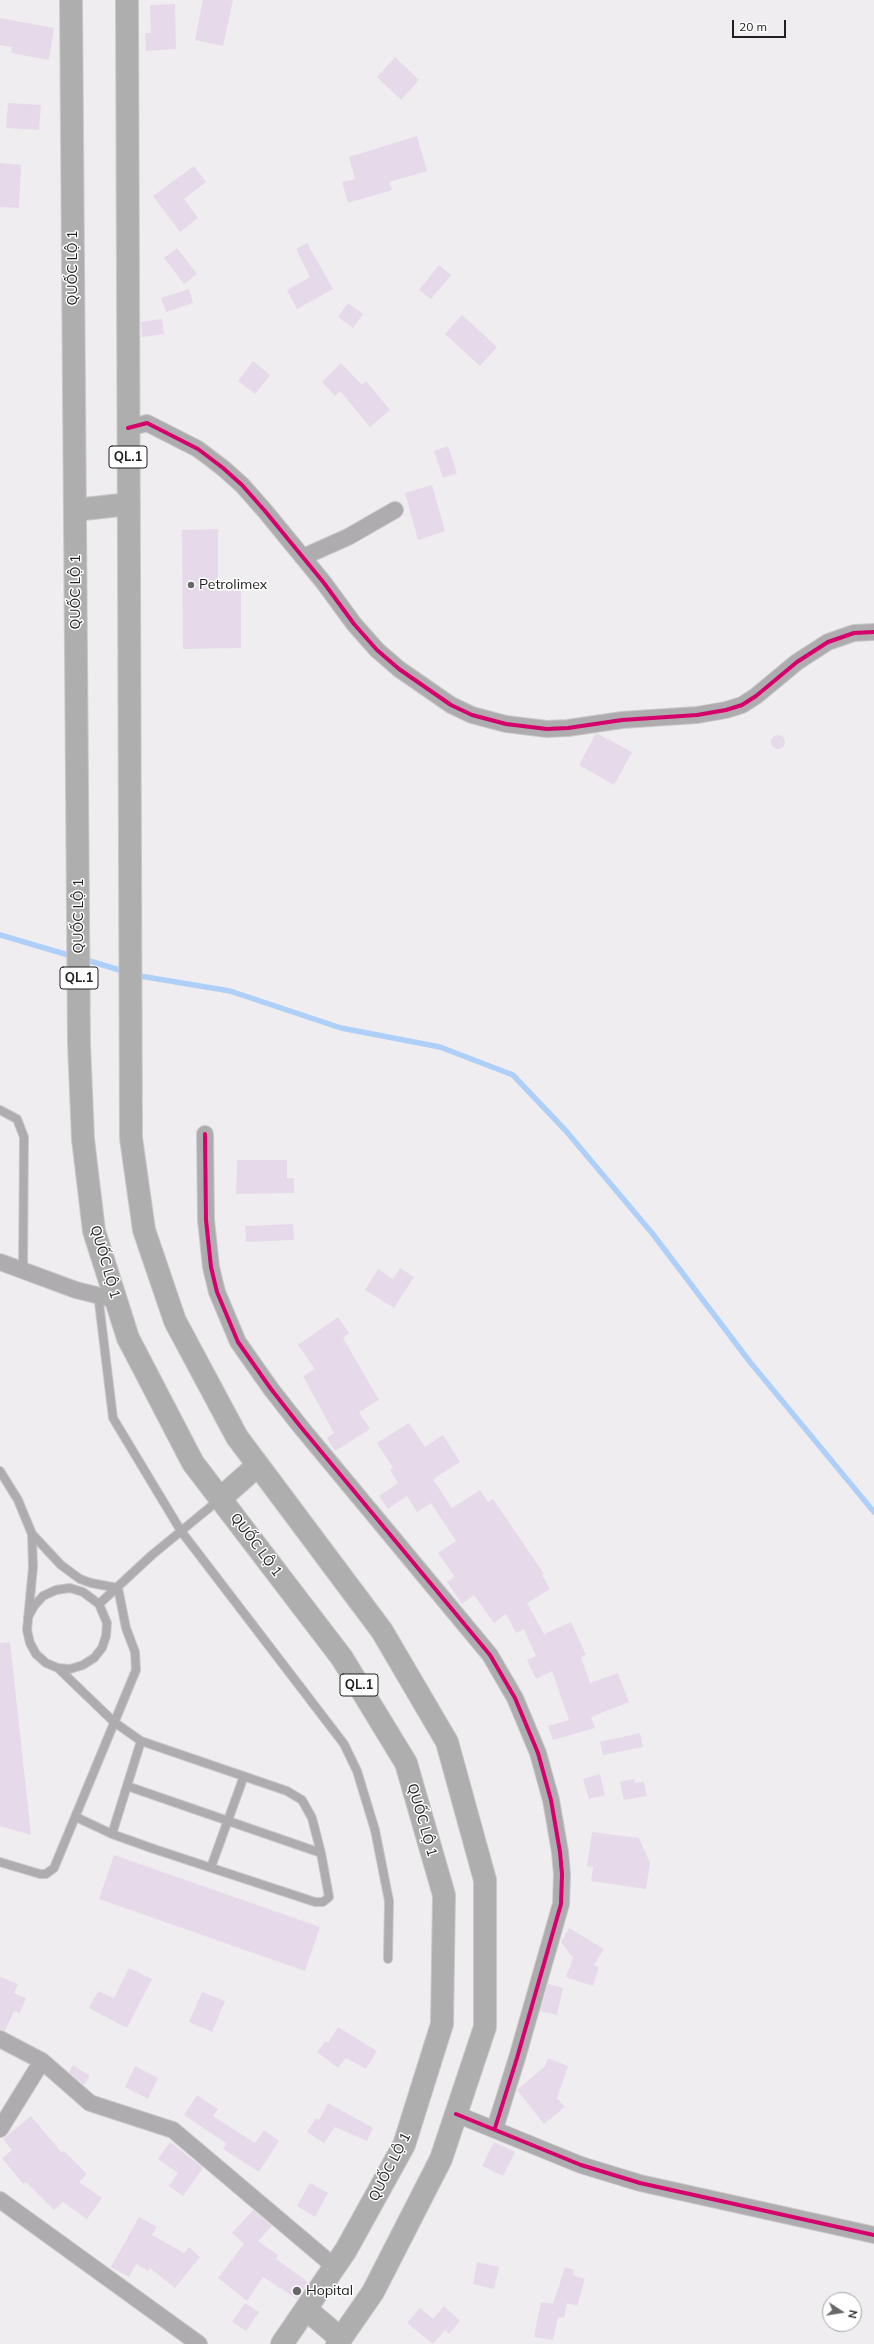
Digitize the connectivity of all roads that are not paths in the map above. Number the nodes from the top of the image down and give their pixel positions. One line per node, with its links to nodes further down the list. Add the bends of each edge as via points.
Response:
1 (71, 0): 5 (highway, QUỐC LỘ 1 / QL.1)
2 (127, 0): 3 (highway, QL.1)
3 (128, 428): 4 (highway, QL.1); 7 (street, via 147,423 198,449 242,485)
4 (129, 504): 5 (highway); 14 (highway, QL.1, via 131,1138 144,1230 175,1321 237,1437)
5 (75, 510): 13 (highway, QUỐC LỘ 1 / QL.1, via 79,1044 83,1139 94,1231)
6 (395, 510): 7 (street, via 348,537)
7 (303, 557): 8 (street, via 354,624 377,650 399,669 451,705 472,715 525,727 568,728 726,710 742,705 756,696 797,662 828,642 854,634)
8 (874, 632)
9 (0, 1110): 12 (lane, via 17,1120 24,1137)
10 (205, 1134): 37 (street, via 206,1220 211,1267 220,1299 238,1342 300,1426 490,1655 515,1698 538,1753 551,1800 560,1852 561,1904)
11 (0, 1262): 12 (street)
12 (24, 1270): 13 (street, via 76,1290)
13 (107, 1297): 16 (highway, QUỐC LỘ 1 / QL.1, via 193,1463); 17 (lane, via 113,1418)
14 (258, 1465): 16 (highway); 36 (highway, QL.1, via 382,1631 447,1742 485,1880 485,2026)
15 (0, 1471): 18 (lane, via 18,1500)
16 (221, 1498): 17 (lane); 41 (highway, QUỐC LỘ 1 / QL.1, via 342,1658 406,1763 444,1895 442,2024 404,2145)
17 (181, 1531): 19 (lane, via 152,1554); 33 (lane, via 348,1751 364,1794 383,1866 389,1902)
18 (32, 1534): 19 (lane, via 61,1565 80,1579 91,1584); 21 (lane, via 33,1567)
19 (118, 1588): 20 (lane); 23 (lane, via 122,1613 136,1662 133,1680)
20 (99, 1604): 21 (lane, via 83,1592 70,1588 56,1590 43,1596); 22 (lane, via 106,1623 106,1636 102,1648 94,1658 83,1665)
21 (28, 1617): 22 (lane, via 27,1630 36,1654 46,1663)
22 (58, 1668): 23 (lane)
23 (114, 1722): 24 (lane); 27 (lane)
24 (141, 1741): 25 (lane); 26 (lane)
25 (244, 1776): 28 (lane); 30 (lane, via 287,1791 302,1800 312,1818)
26 (127, 1786): 28 (lane); 29 (lane)
27 (76, 1817): 29 (lane); 31 (lane, via 51,1872 33,1873)
28 (228, 1821): 30 (lane); 32 (lane)
29 (112, 1834): 32 (lane)
30 (321, 1853): 32 (lane, via 329,1893 329,1897 323,1902 315,1902)
31 (0, 1862)
32 (211, 1867)
33 (388, 1959)
34 (0, 2039): 35 (street)
35 (42, 2061): 38 (street); 41 (street, via 90,2103 173,2130)
36 (456, 2114): 37 (street); 43 (highway, QL.1, via 441,2159 373,2292)
37 (495, 2128): 40 (street, via 581,2164 640,2183)
38 (0, 2129)
39 (0, 2200): 44 (street)
40 (874, 2234)
41 (335, 2267): 42 (highway, QUỐC LỘ 1 / QL.1)
42 (306, 2309): 43 (highway); 45 (highway, QUỐC LỘ 1 / QL.1)
43 (339, 2341)
44 (199, 2344)
45 (282, 2344)

